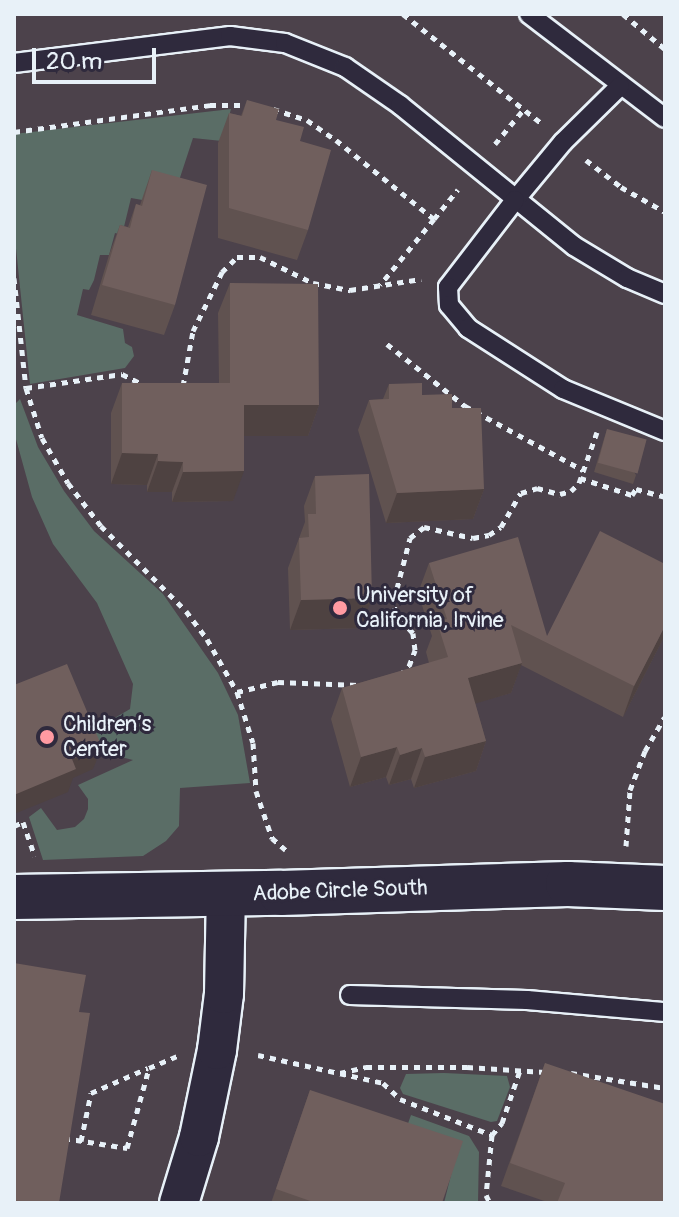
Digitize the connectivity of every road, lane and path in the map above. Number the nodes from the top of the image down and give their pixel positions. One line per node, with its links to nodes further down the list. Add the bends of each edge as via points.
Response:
1 (403, 14): 11 (path)
2 (529, 14): 6 (lane)
3 (623, 14): 4 (path)
4 (665, 49)
5 (14, 63): 12 (lane, via 230,36 285,43 345,67)
6 (620, 86): 9 (lane); 11 (lane)
7 (256, 106): 10 (path, via 210,105)
8 (272, 108): 15 (path, via 307,120 434,219)
9 (665, 118)
10 (14, 132)
11 (563, 142): 12 (lane); 13 (path, via 621,187)
12 (515, 200): 16 (lane); 17 (lane, via 574,246)
13 (665, 212)
14 (14, 278): 19 (path)
15 (380, 285): 16 (path, via 424,279); 21 (path, via 350,290 313,283 260,257 237,257 222,272 193,331)
16 (448, 287): 22 (lane, via 449,305 468,328 541,376)
17 (665, 294)
18 (387, 344): 24 (path, via 465,406)
19 (26, 388): 20 (path, via 122,374); 29 (path, via 42,438 68,483 101,526 186,611)
20 (152, 391)
21 (181, 395)
22 (605, 409): 23 (lane); 24 (path)
23 (665, 431)
24 (583, 470): 25 (path)
25 (580, 478): 26 (path, via 632,495 636,489); 27 (path, via 571,491 560,494 537,488 521,493 501,527 489,535 473,538 424,527 410,538 394,600 395,613 413,633 415,650 409,666)
26 (665, 497)
27 (392, 683)
28 (362, 686): 29 (path, via 278,682)
29 (237, 692): 31 (path, via 253,743 256,791 272,838)
30 (665, 717): 32 (path, via 630,790)
31 (287, 850)
32 (626, 851)
33 (665, 888): 34 (street, Adobe Circle South, via 568,884)
34 (226, 894): 35 (street, Adobe Circle South); 38 (street)
35 (14, 897)
36 (350, 995): 37 (lane, via 527,1000)
37 (665, 1012)
38 (217, 1050): 40 (path, via 186,1052); 49 (street)
39 (258, 1055): 43 (path)
40 (149, 1068): 48 (path, via 91,1093); 48 (path, via 127,1148)
41 (520, 1070): 42 (path); 43 (path, via 366,1067); 46 (path, via 502,1123)
42 (549, 1072)
43 (340, 1073): 46 (path, via 383,1083 400,1099)
44 (564, 1073): 45 (path)
45 (665, 1088)
46 (492, 1135): 50 (path, via 486,1195)
47 (54, 1136): 48 (path)
48 (81, 1141)
49 (179, 1203)
50 (490, 1203)

